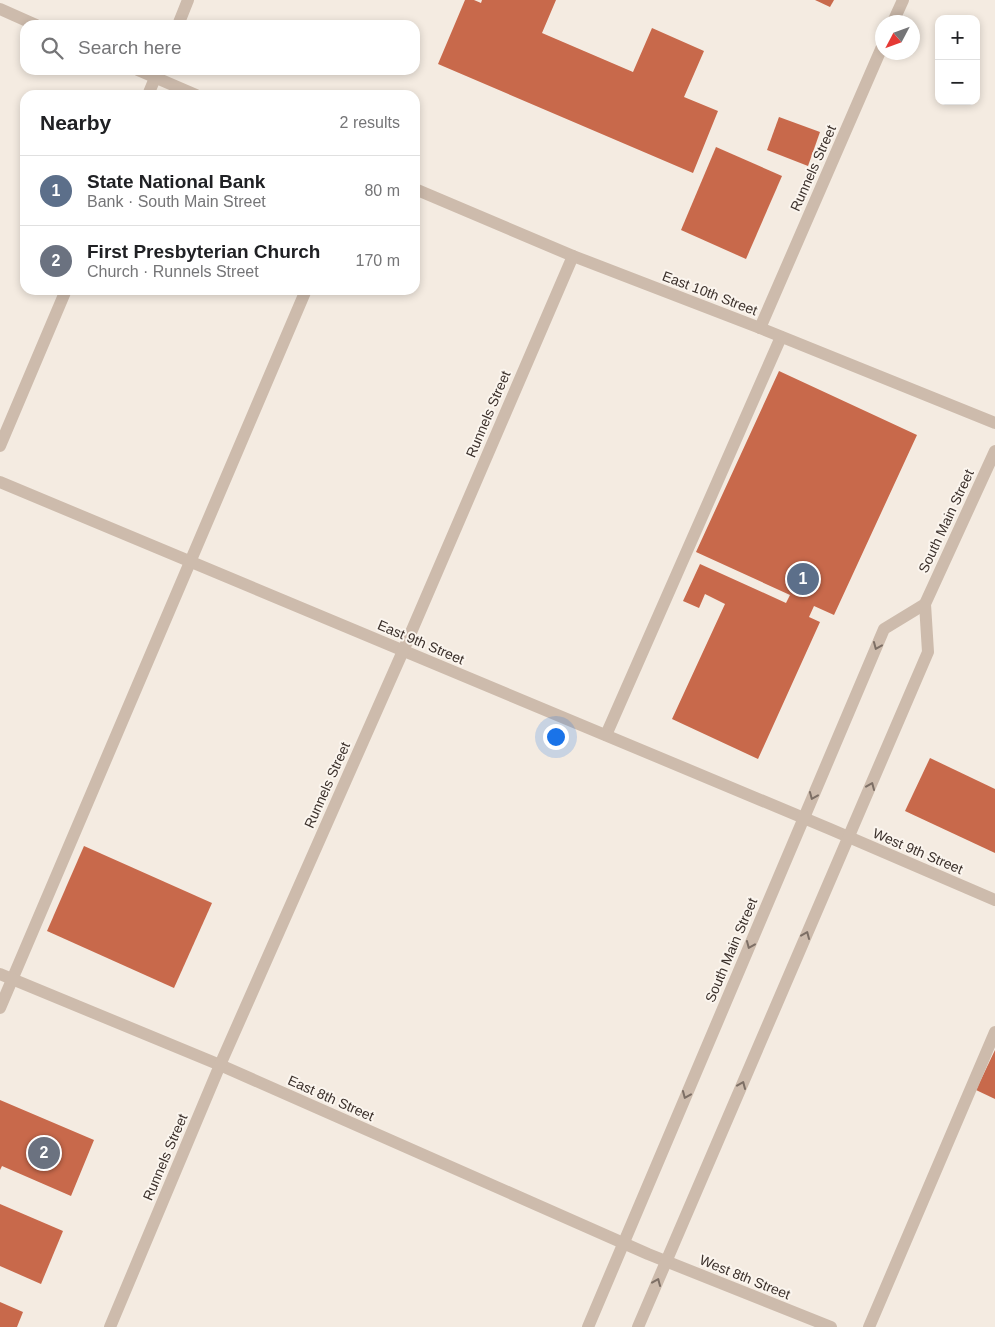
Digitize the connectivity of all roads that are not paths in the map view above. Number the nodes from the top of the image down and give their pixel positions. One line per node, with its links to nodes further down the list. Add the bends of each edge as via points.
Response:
1 (188, 0): 6 (street)
2 (903, 0): 4 (street)
3 (0, 9): 5 (street)
4 (896, 15)
5 (25, 20)
6 (180, 20)
7 (876, 60): 16 (street, Runnels Street)
8 (157, 75): 10 (street)
9 (159, 75): 11 (street)
10 (150, 90)
11 (187, 90)
12 (420, 191): 13 (street, East 10th Street)
13 (573, 256): 16 (street, East 10th Street); 24 (street, Runnels Street)
14 (64, 295): 19 (street)
15 (304, 295): 22 (street)
16 (760, 328): 17 (street, East 10th Street)
17 (781, 337): 18 (street, East 10th Street); 25 (street)
18 (995, 423)
19 (0, 446)
20 (995, 451): 23 (street, South Main Street)
21 (0, 482): 22 (street, East 9th Street)
22 (190, 562): 24 (street, East 9th Street); 31 (street)
23 (925, 604): 26 (street, South Main Street, one-way to 26, via 884,629); 28 (street, South Main Street, one-way to 23, via 928,652)
24 (403, 650): 25 (street, East 9th Street); 34 (street, Runnels Street)
25 (606, 735): 26 (street, East 9th Street)
26 (804, 818): 27 (street, East 9th Street); 35 (street, South Main Street, one-way to 35)
27 (830, 829): 28 (street, West 9th Street)
28 (849, 837): 29 (street, West 9th Street); 37 (street, South Main Street, one-way to 28)
29 (995, 900)
30 (0, 974): 31 (street, East 8th Street)
31 (12, 979): 32 (street); 34 (street, East 8th Street)
32 (0, 1008)
33 (995, 1032): 42 (street)
34 (220, 1065): 35 (street, East 8th Street); 38 (street, Runnels Street)
35 (623, 1243): 36 (street, East 8th Street); 39 (street, South Main Street)
36 (648, 1254): 37 (street, West 8th Street)
37 (666, 1262): 40 (street, South Main Street, one-way to 37); 41 (street, West 8th Street)
38 (110, 1327)
39 (588, 1327)
40 (638, 1327)
41 (831, 1327)
42 (870, 1327)

